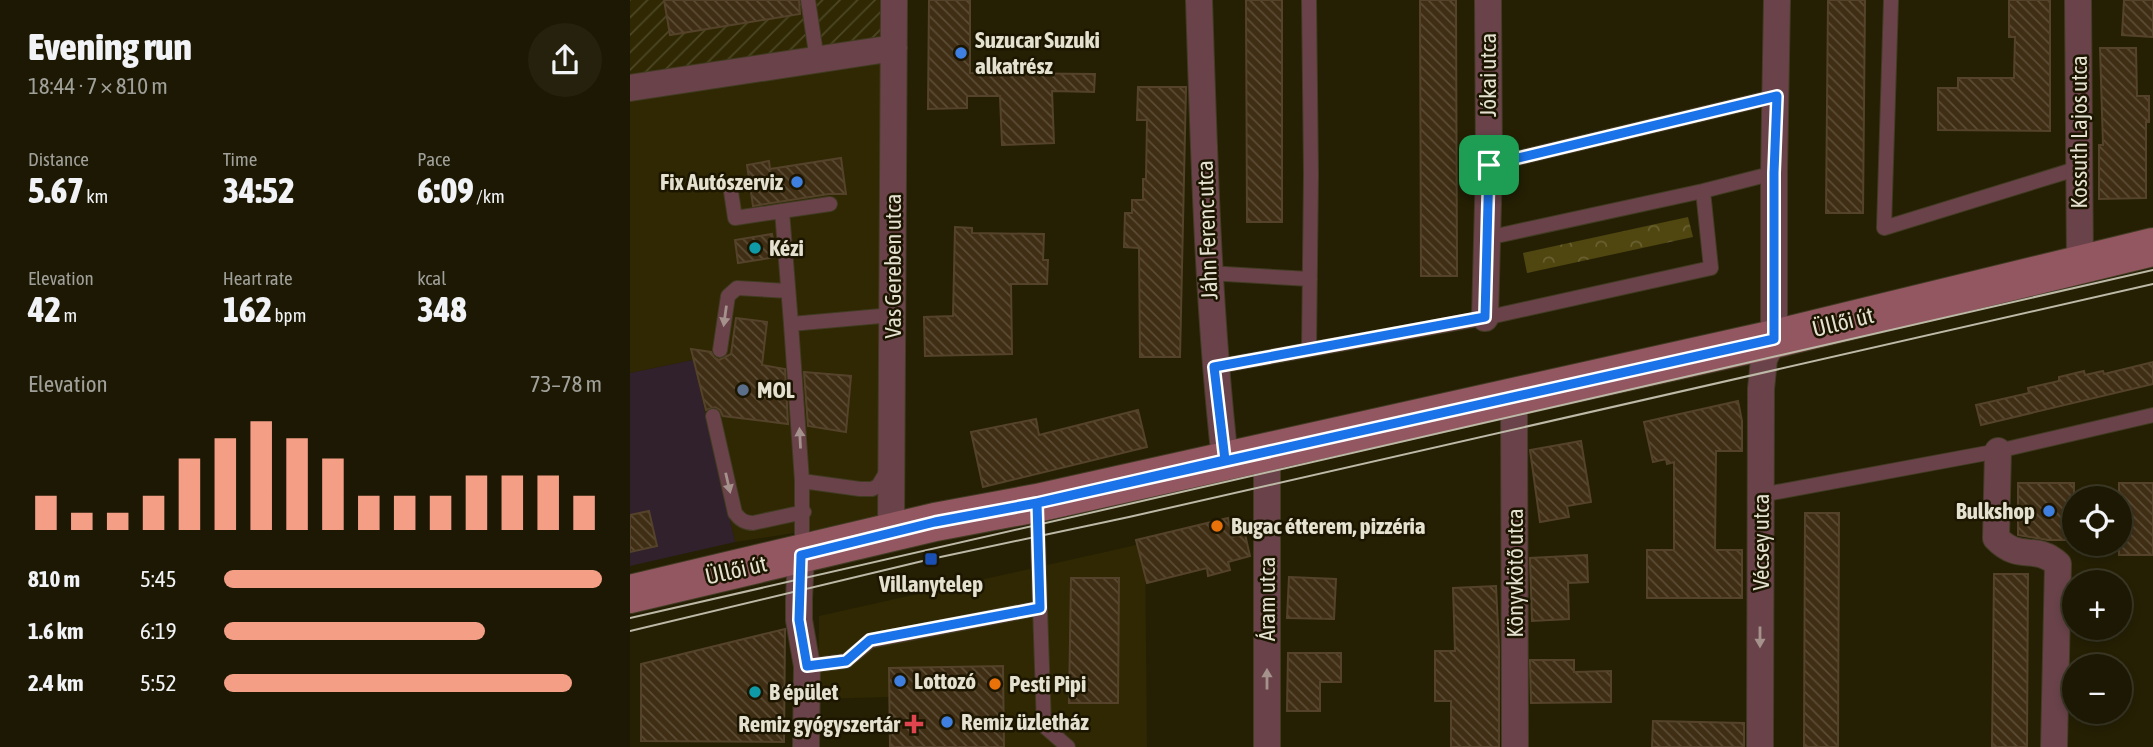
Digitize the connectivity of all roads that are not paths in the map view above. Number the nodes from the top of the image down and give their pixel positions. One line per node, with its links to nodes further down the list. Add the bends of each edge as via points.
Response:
1 (808, 0): 10 (lane)
2 (894, 0): 9 (street, Vas Gereben utca)
3 (1199, 0): 23 (street, Jáhn Ferenc utca)
4 (1309, 0): 24 (lane)
5 (1488, 0): 13 (street, Jókai utca)
6 (1777, 0): 12 (street)
7 (1891, 0): 14 (lane, via 1884,228)
8 (2078, 0): 14 (street, Kossuth Lajos utca)
9 (894, 48): 10 (street); 26 (street, Vas Gereben utca)
10 (817, 60): 11 (street)
11 (630, 88)
12 (1777, 96): 13 (lane); 15 (street)
13 (1489, 165): 20 (street, Jókai utca)
14 (2079, 168): 22 (street, Kossuth Lajos utca)
15 (1774, 173): 17 (lane); 29 (street)
16 (730, 185): 19 (lane, via 735,218)
17 (1703, 191): 20 (lane); 27 (lane, via 1711,268)
18 (830, 204): 19 (lane)
19 (782, 211): 25 (lane)
20 (1487, 238): 27 (street, Jókai utca)
21 (2153, 247): 22 (main road, Üllői út)
22 (2080, 265): 29 (main road, Üllői út)
23 (1208, 273): 24 (lane); 32 (street, Jáhn Ferenc utca)
24 (1310, 279): 31 (lane)
25 (788, 291): 28 (lane); 30 (lane, one-way to 30, via 731,291)
26 (892, 314): 28 (lane); 38 (street, Vas Gereben utca)
27 (1485, 317): 31 (lane)
28 (791, 324): 40 (lane, one-way to 28)
29 (1774, 339): 33 (main road, Üllői út); 41 (street, Vécsey utca, via 1761,373)
30 (720, 350)
31 (1309, 350): 32 (lane)
32 (1214, 367): 39 (street, Jáhn Ferenc utca)
33 (1514, 398): 36 (main road, Üllői út); 52 (street, Könyvkötő utca)
34 (2153, 415): 37 (lane)
35 (713, 416): 43 (lane, one-way to 43, via 738,518 753,523)
36 (1267, 451): 39 (main road, Üllői út); 51 (street, Áram utca, one-way to 36)
37 (1998, 452): 41 (lane); 54 (street, via 1996,538 2006,548 2040,553 2058,564)
38 (892, 453): 40 (lane, via 884,479 873,489); 44 (street, Vas Gereben utca)
39 (1225, 460): 42 (main road, Üllői út)
40 (802, 481): 43 (lane)
41 (1761, 495): 53 (street, Vécsey utca, one-way to 53)
42 (1037, 503): 44 (main road, Üllői út); 47 (lane)
43 (804, 512): 45 (lane)
44 (891, 532): 45 (main road, Üllői út)
45 (801, 555): 46 (main road, Üllői út); 48 (street, via 799,620)
46 (630, 594)
47 (1040, 608): 48 (lane, via 870,640 846,661); 50 (lane, via 1044,726)
48 (807, 666): 49 (street)
49 (806, 747)
50 (1068, 747)
51 (1267, 747)
52 (1515, 747)
53 (1760, 747)
54 (2054, 747)

